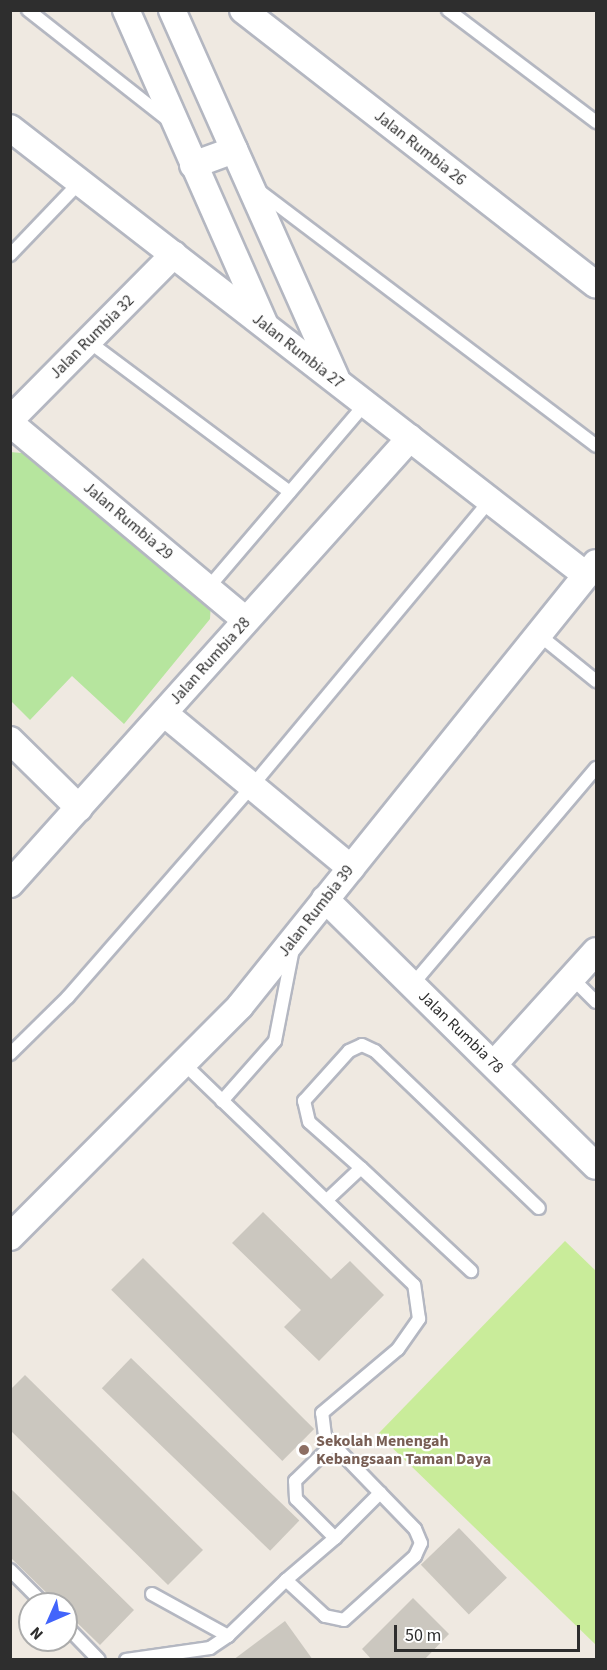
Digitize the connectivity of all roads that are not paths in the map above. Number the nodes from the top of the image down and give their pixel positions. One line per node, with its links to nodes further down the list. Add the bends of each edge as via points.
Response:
1 (28, 10): 7 (lane)
2 (126, 10): 7 (street)
3 (172, 10): 9 (street)
4 (243, 10): 15 (street, Jalan Rumbia 26)
5 (447, 10): 6 (lane)
6 (597, 122)
7 (174, 125): 10 (street)
8 (10, 128): 11 (street, Jalan Rumbia 27)
9 (234, 150): 10 (street); 12 (street)
10 (193, 165): 16 (street)
11 (80, 182): 13 (street, Jalan Rumbia 27); 14 (lane)
12 (248, 182): 18 (street); 22 (lane)
13 (174, 254): 16 (street, Jalan Rumbia 27); 17 (street, Jalan Rumbia 32)
14 (10, 255)
15 (597, 285)
16 (265, 326): 18 (street, Jalan Rumbia 27)
17 (88, 341): 20 (street, Jalan Rumbia 32); 23 (lane)
18 (337, 381): 19 (street, Jalan Rumbia 27)
19 (366, 403): 21 (street, Jalan Rumbia 27); 23 (lane)
20 (10, 421): 26 (street, Jalan Rumbia 29)
21 (410, 438): 24 (street, Jalan Rumbia 27); 27 (street, Jalan Rumbia 28)
22 (597, 446)
23 (290, 492): 26 (lane)
24 (490, 500): 25 (street, Jalan Rumbia 27); 33 (lane)
25 (591, 569): 28 (street, Jalan Rumbia 39)
26 (208, 588): 27 (street, Jalan Rumbia 29)
27 (246, 620): 30 (street, Jalan Rumbia 28)
28 (538, 634): 29 (lane); 35 (street, Jalan Rumbia 39)
29 (597, 681)
30 (164, 713): 33 (street); 34 (street, Jalan Rumbia 28)
31 (10, 740): 34 (street)
32 (597, 768): 41 (lane)
33 (252, 786): 35 (street); 43 (lane, via 68,997)
34 (79, 808): 36 (street, Jalan Rumbia 28)
35 (351, 868): 37 (street, Jalan Rumbia 39)
36 (10, 884)
37 (325, 899): 38 (street, Jalan Rumbia 39); 41 (street, Jalan Rumbia 78)
38 (294, 941): 44 (street, Jalan Rumbia 39); 46 (lane, via 275,1041)
39 (597, 951): 40 (street)
40 (572, 978): 42 (lane); 45 (street)
41 (412, 985): 45 (street, Jalan Rumbia 78)
42 (597, 1002)
43 (10, 1054)
44 (184, 1064): 46 (lane); 51 (street, Jalan Rumbia 39)
45 (494, 1064): 47 (street, Jalan Rumbia 78)
46 (222, 1101): 49 (lane)
47 (597, 1166)
48 (361, 1168): 49 (lane); 50 (lane, via 309,1122 303,1109 307,1095 349,1051 362,1046 375,1051); 52 (lane)
49 (328, 1199): 53 (lane, via 414,1285 419,1319 398,1349 322,1413 325,1436)
50 (539, 1208)
51 (10, 1237)
52 (471, 1271)
53 (333, 1444): 54 (lane); 55 (lane, via 295,1481 296,1499)
54 (380, 1493): 55 (lane); 57 (lane, via 415,1529 419,1550 350,1616 331,1620)
55 (335, 1538): 57 (lane)
56 (10, 1570): 58 (lane)
57 (286, 1580): 60 (lane)
58 (32, 1592)
59 (152, 1594): 60 (lane)
60 (228, 1636): 63 (lane, via 210,1648)
61 (78, 1638): 62 (lane)
62 (99, 1659)
63 (126, 1659)

